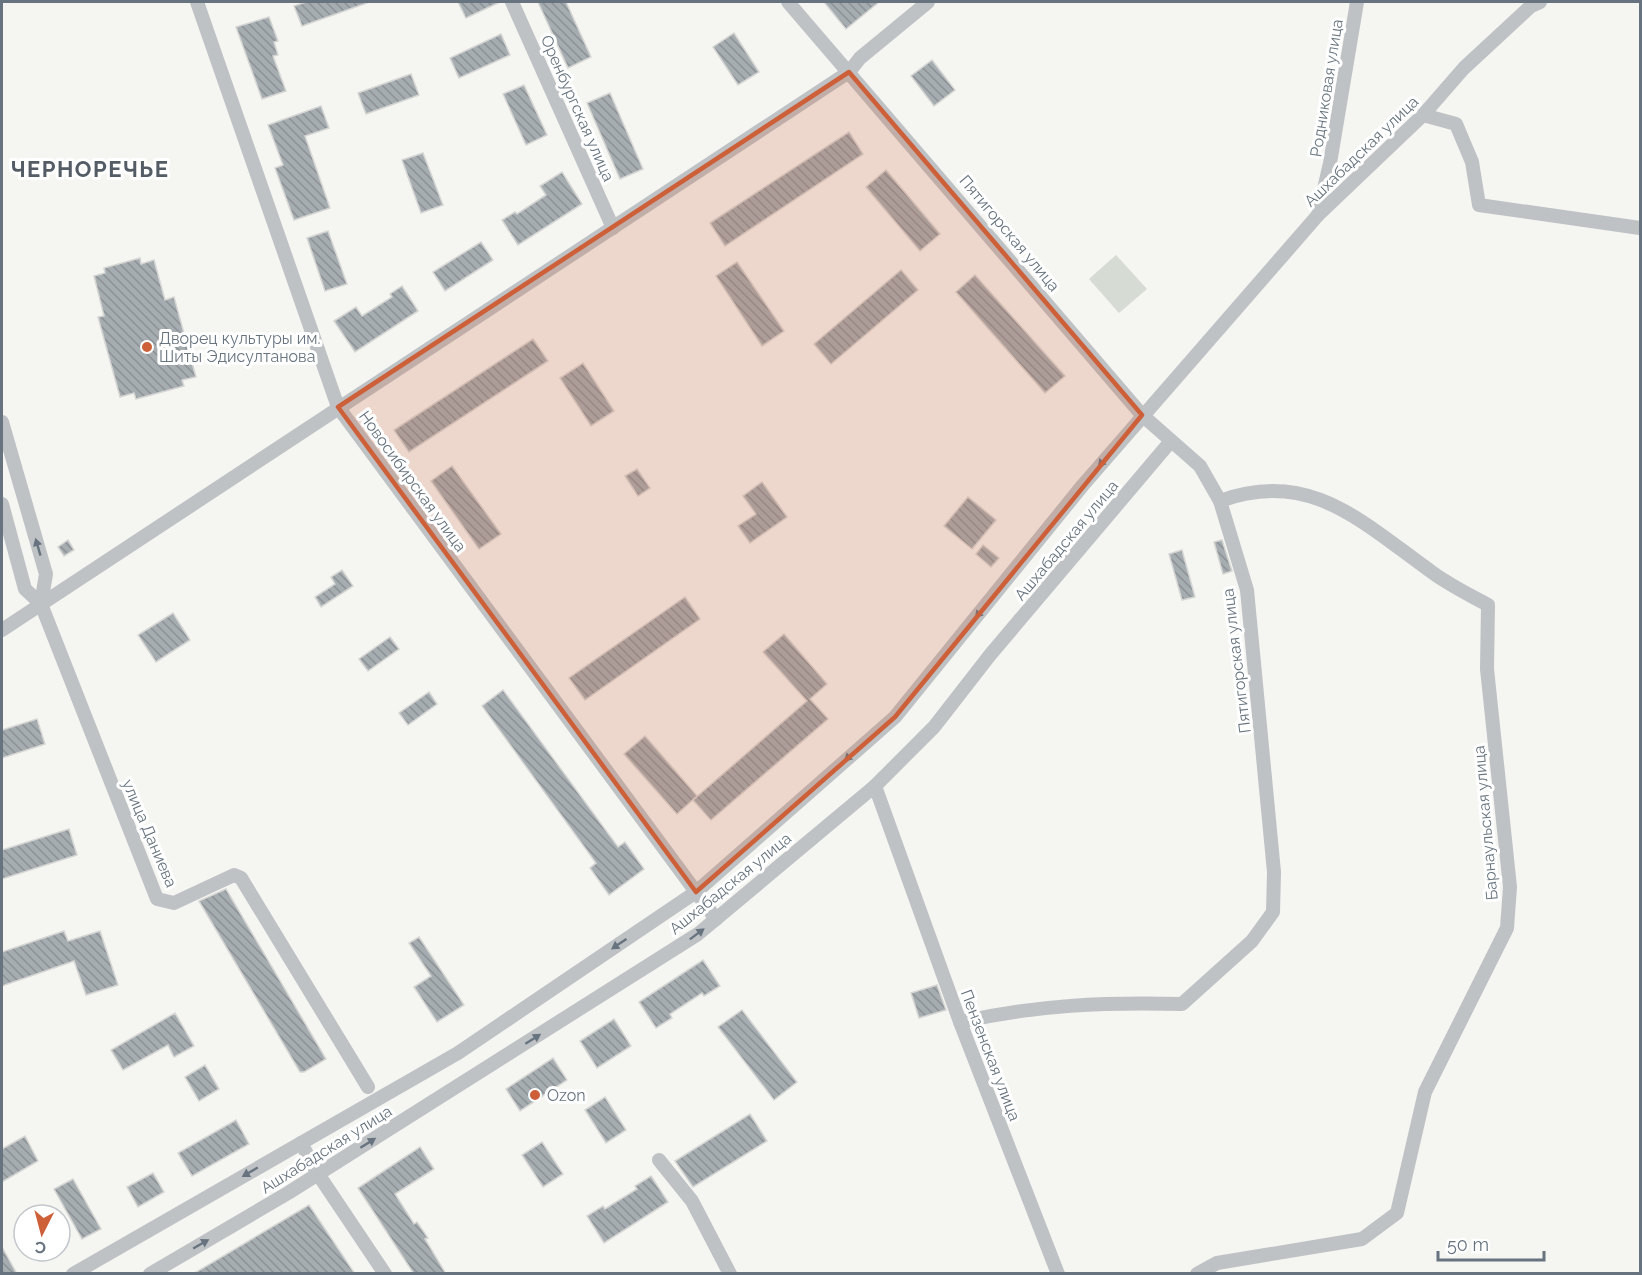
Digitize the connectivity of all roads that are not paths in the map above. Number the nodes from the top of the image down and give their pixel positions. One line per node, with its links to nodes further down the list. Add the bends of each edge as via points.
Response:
1 (197, 2): 12 (street, Новосибирская улица)
2 (512, 2): 10 (street, Оренбургская улица)
3 (788, 2): 7 (street, Пятигорская улица)
4 (928, 2): 7 (street, via 860,58)
5 (1357, 2): 9 (street, Родниковая улица)
6 (1540, 2): 8 (street, Ашхабадская улица, via 1464,68)
7 (849, 72): 10 (street); 13 (street, Пятигорская улица)
8 (1423, 115): 9 (street, Ашхабадская улица); 11 (street, via 1455,124 1472,162 1479,204)
9 (1318, 215): 13 (street, Ашхабадская улица)
10 (613, 228): 12 (street)
11 (1641, 228)
12 (339, 407): 18 (street); 21 (street, Новосибирская улица)
13 (1142, 415): 15 (street, Пятигорская улица); 21 (street, Ашхабадская улица, one-way to 21, via 895,717)
14 (2, 422): 18 (street, one-way to 14, via 46,574)
15 (1172, 441): 16 (street, Пятигорская улица, via 1200,466); 20 (street, Ашхабадская улица, via 934,727)
16 (1220, 501): 23 (street, Пятигорская улица, via 1247,590 1274,872 1273,912 1252,941 1182,1004 1059,1005); 33 (street, Барнаульская улица, via 1244,492 1284,490 1322,499 1377,530 1430,572 1488,606 1487,669 1510,887 1507,928 1425,1092 1397,1213 1362,1239 1217,1263)
17 (2, 504): 18 (street, улица Даниева, via 25,589)
18 (41, 604): 19 (street); 24 (street, улица Даниева, via 157,899 174,903 234,875 241,878)
19 (2, 630)
20 (875, 786): 22 (street, Ашхабадская улица); 23 (street, Пензенская улица)
21 (696, 892): 22 (street, Новосибирская улица); 25 (street, Ашхабадская улица, one-way to 25, via 458,1053)
22 (716, 919): 27 (street, Ашхабадская улица, one-way to 22)
23 (960, 1022): 32 (street, Пензенская улица)
24 (368, 1087)
25 (301, 1143): 27 (street); 28 (street, Ашхабадская улица, one-way to 28)
26 (660, 1160): 31 (street, via 692,1201)
27 (318, 1174): 29 (street, Ашхабадская улица, one-way to 27); 30 (street)
28 (73, 1274)
29 (150, 1274)
30 (385, 1274)
31 (730, 1274)
32 (1058, 1274)
33 (1197, 1274)

